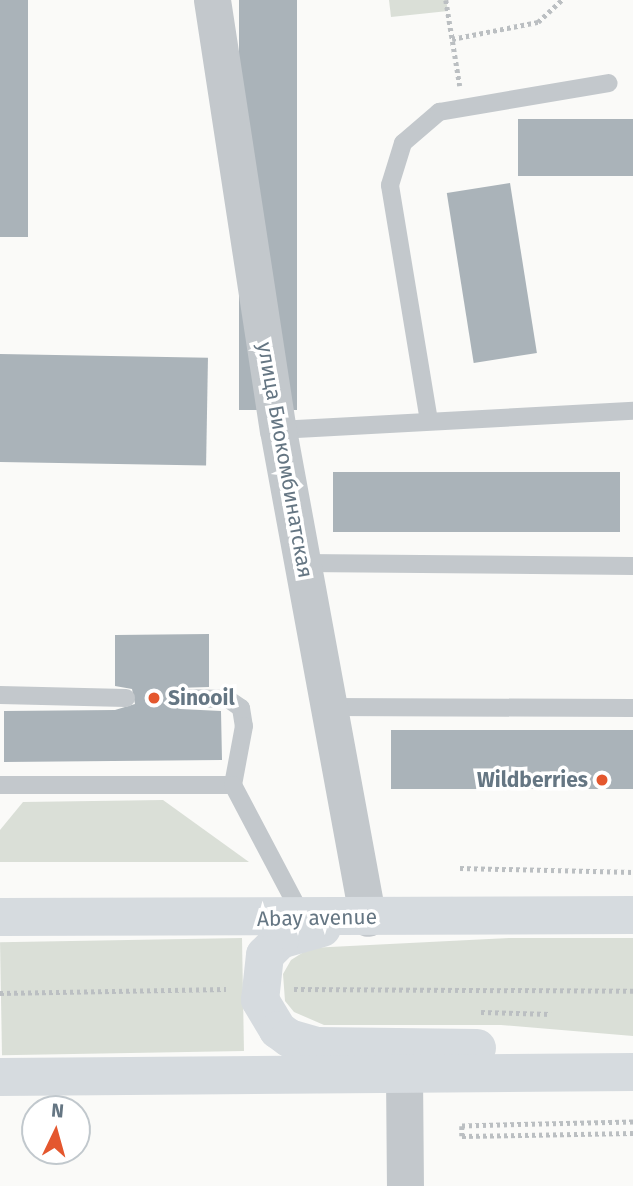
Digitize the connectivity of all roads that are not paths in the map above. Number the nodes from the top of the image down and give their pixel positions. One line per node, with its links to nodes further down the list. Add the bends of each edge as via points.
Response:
1 (212, 0): 5 (street, улица Биокомбинатская)
2 (609, 83): 4 (lane, via 439,112 403,144 390,186)
3 (633, 411): 4 (lane)
4 (429, 421): 5 (lane)
5 (278, 430): 6 (street, улица Биокомбинатская)
6 (303, 563): 7 (lane); 11 (street, улица Биокомбинатская)
7 (633, 566)
8 (0, 695): 9 (lane)
9 (126, 698)
10 (181, 698): 14 (lane, via 228,699 241,708 244,726)
11 (330, 706): 12 (lane); 17 (street, улица Биокомбинатская)
12 (633, 708)
13 (0, 785): 14 (lane)
14 (233, 785): 18 (lane)
15 (633, 915): 17 (main road, Abay avenue)
16 (0, 917): 18 (main road, Abay avenue)
17 (368, 918): 18 (main road, Abay avenue); 19 (main road, via 280,940 265,955 258,988 265,1015 278,1030 317,1046 503,1048)
18 (303, 919)
19 (633, 1071): 20 (main road)
20 (404, 1074): 21 (main road); 22 (street)
21 (0, 1077)
22 (405, 1186)

